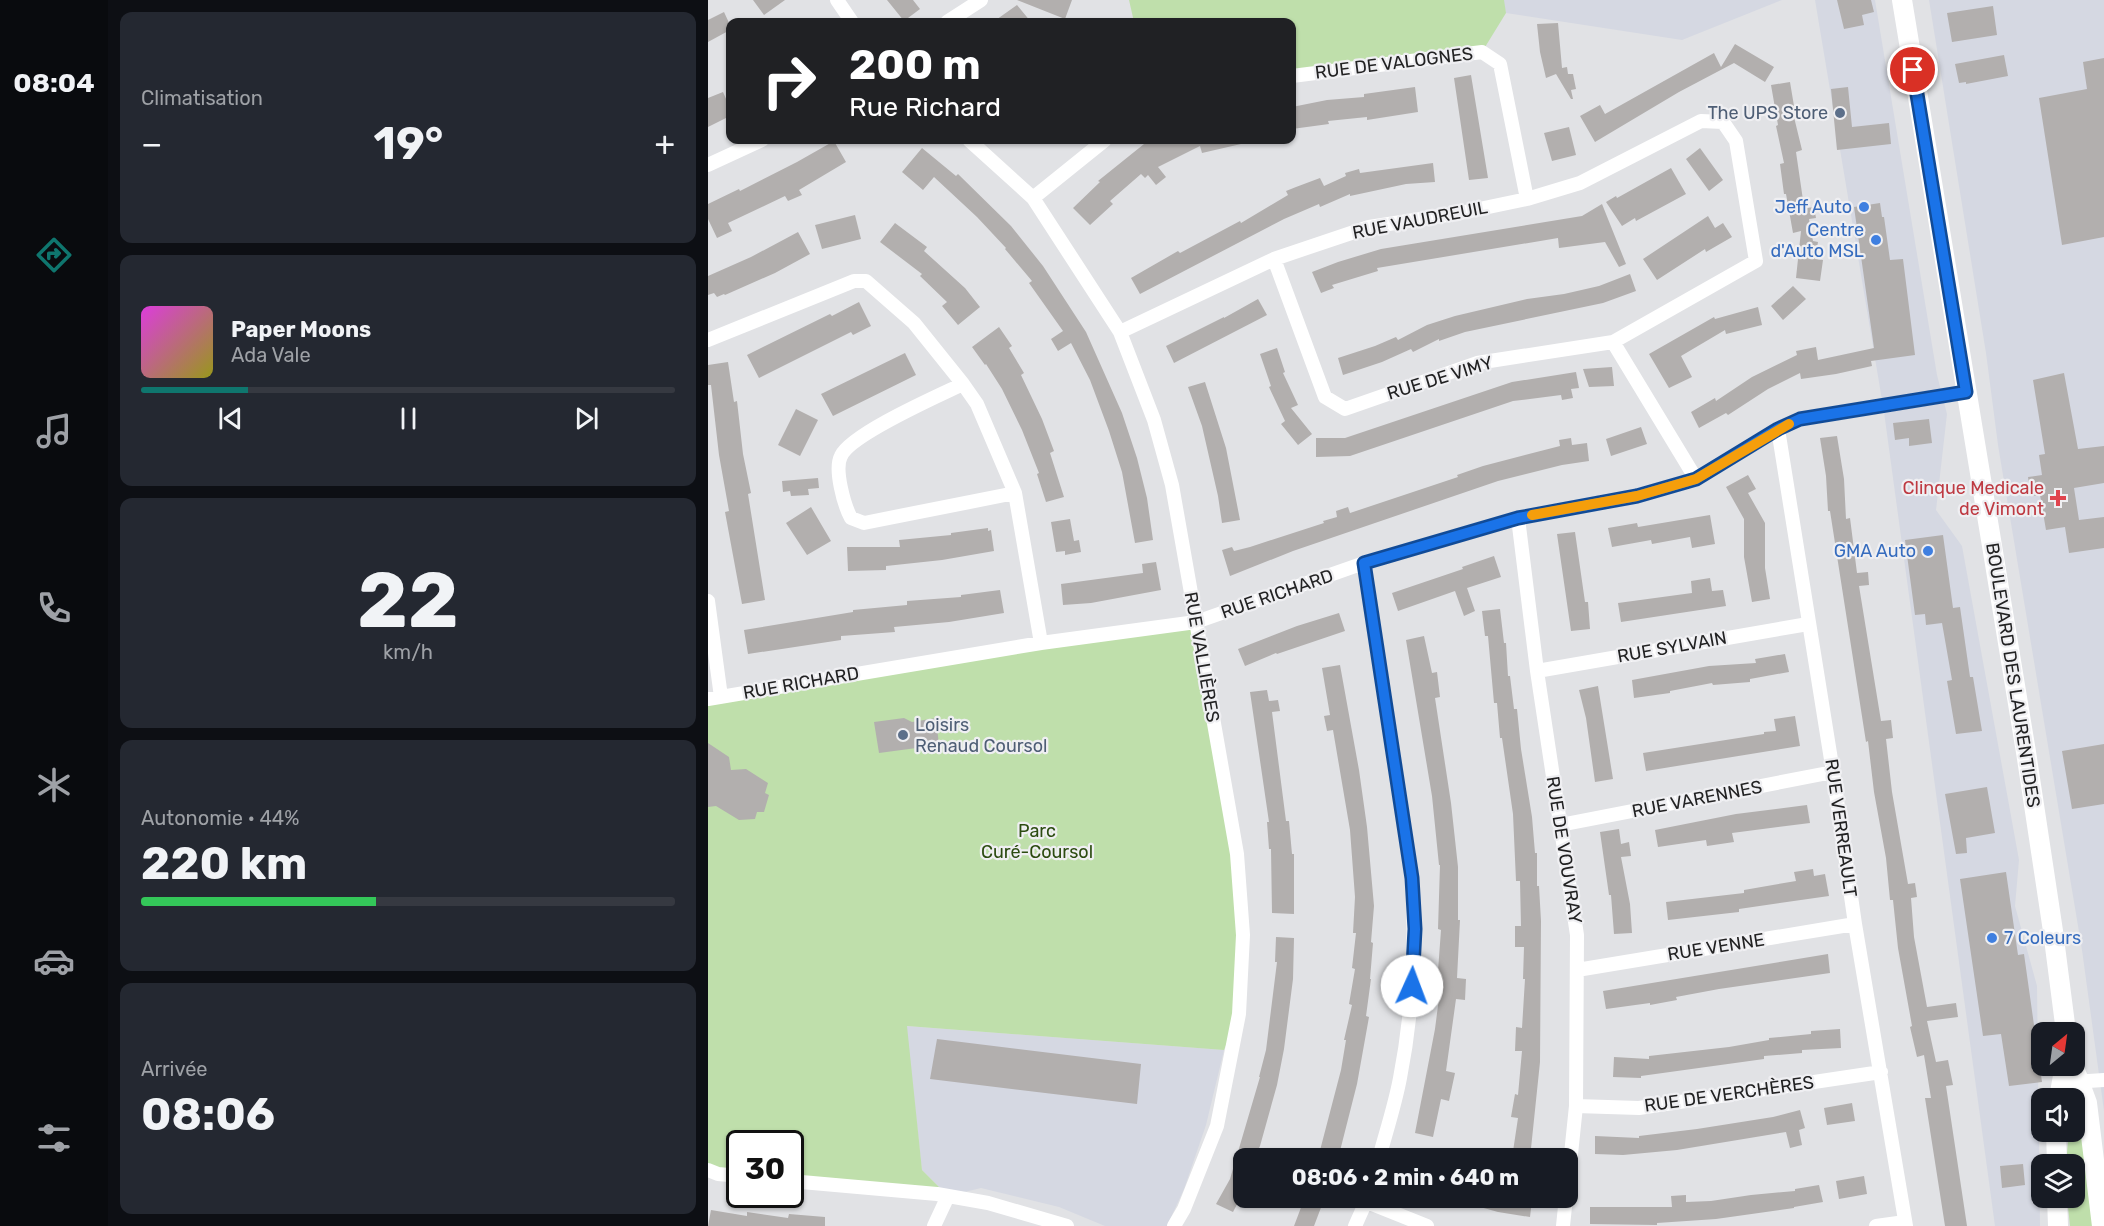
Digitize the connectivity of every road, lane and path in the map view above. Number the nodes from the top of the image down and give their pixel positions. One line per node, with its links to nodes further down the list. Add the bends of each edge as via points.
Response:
1 (837, 0): 4 (street)
2 (981, 0): 5 (street)
3 (1902, 0): 19 (main road, BOULEVARD DES LAURENTIDES)
4 (849, 18)
5 (953, 18)
6 (1296, 75): 12 (street, RUE DE VALOGNES, via 1482,52 1500,64)
7 (753, 144): 10 (street)
8 (973, 144): 11 (street, RUE VALLIÈRES)
9 (1100, 144): 11 (street)
10 (708, 165)
11 (1033, 198): 15 (street, RUE VALLIÈRES)
12 (1527, 199): 13 (street, RUE VAUDREUIL, via 1369,227); 14 (street, RUE VAUDREUIL, via 1580,183 1701,121 1723,122 1736,141)
13 (1274, 259): 15 (street, RUE VAUDREUIL); 17 (street, RUE DE VIMY, via 1325,397 1345,409 1478,363)
14 (1756, 261): 17 (street, RUE DE VIMY)
15 (1120, 332): 26 (street, RUE VALLIÈRES, via 1154,420 1172,485)
16 (708, 340): 18 (street, via 854,281 866,280 914,323)
17 (1612, 342): 21 (street)
18 (963, 384): 22 (street, via 977,404); 22 (street, via 858,437 842,453 838,463 845,507 851,518 864,523)
19 (1966, 392): 20 (street, RUE RICHARD, via 1806,418); 35 (main road, BOULEVARD DES LAURENTIDES, via 2026,752)
20 (1778, 429): 21 (street, RUE RICHARD); 27 (street, RUE VERREAULT)
21 (1696, 479): 23 (street, RUE RICHARD, via 1637,496)
22 (1015, 493): 28 (street)
23 (1518, 518): 24 (street, RUE RICHARD); 29 (street, RUE DE VOUVRAY)
24 (1364, 563): 26 (street, RUE RICHARD); 40 (street, via 1412,878 1415,929 1411,1004 1400,1080)
25 (708, 601): 30 (street)
26 (1196, 622): 28 (street, RUE RICHARD); 53 (street, RUE VALLIÈRES, via 1237,854 1243,935 1239,1014 1217,1126)
27 (1808, 624): 29 (street, RUE SYLVAIN); 31 (street, RUE VERREAULT)
28 (1041, 643): 30 (street, RUE RICHARD)
29 (1537, 670): 32 (street, RUE DE VOUVRAY)
30 (715, 698)
31 (1833, 772): 32 (street, RUE VARENNES); 33 (street, RUE VERREAULT)
32 (1560, 825): 34 (street, RUE DE VOUVRAY, via 1576,934)
33 (1855, 924): 34 (street, RUE VENNE); 36 (street, RUE VERREAULT)
34 (1577, 970): 39 (street, RUE DE VOUVRAY)
35 (2065, 1022)
36 (1881, 1072): 39 (street, RUE DE VERCHÈRES, via 1640,1108); 50 (street, RUE VERREAULT)
37 (2068, 1079): 38 (street); 59 (main road, via 2087,1103)
38 (2104, 1080)
39 (1576, 1107): 41 (street, RUE DE VOUVRAY)
40 (1382, 1148)
41 (1572, 1148)
42 (708, 1170): 43 (street)
43 (726, 1175)
44 (804, 1182): 45 (street)
45 (948, 1196): 51 (street); 52 (street)
46 (1364, 1208): 54 (street)
47 (1386, 1208): 55 (street)
48 (1565, 1208): 56 (street)
49 (2057, 1208): 58 (main road)
50 (1906, 1224): 57 (street)
51 (934, 1226)
52 (1067, 1226)
53 (1174, 1226)
54 (1355, 1226)
55 (1427, 1226)
56 (1563, 1226)
57 (1876, 1226)
58 (2058, 1226)
59 (2102, 1226)

